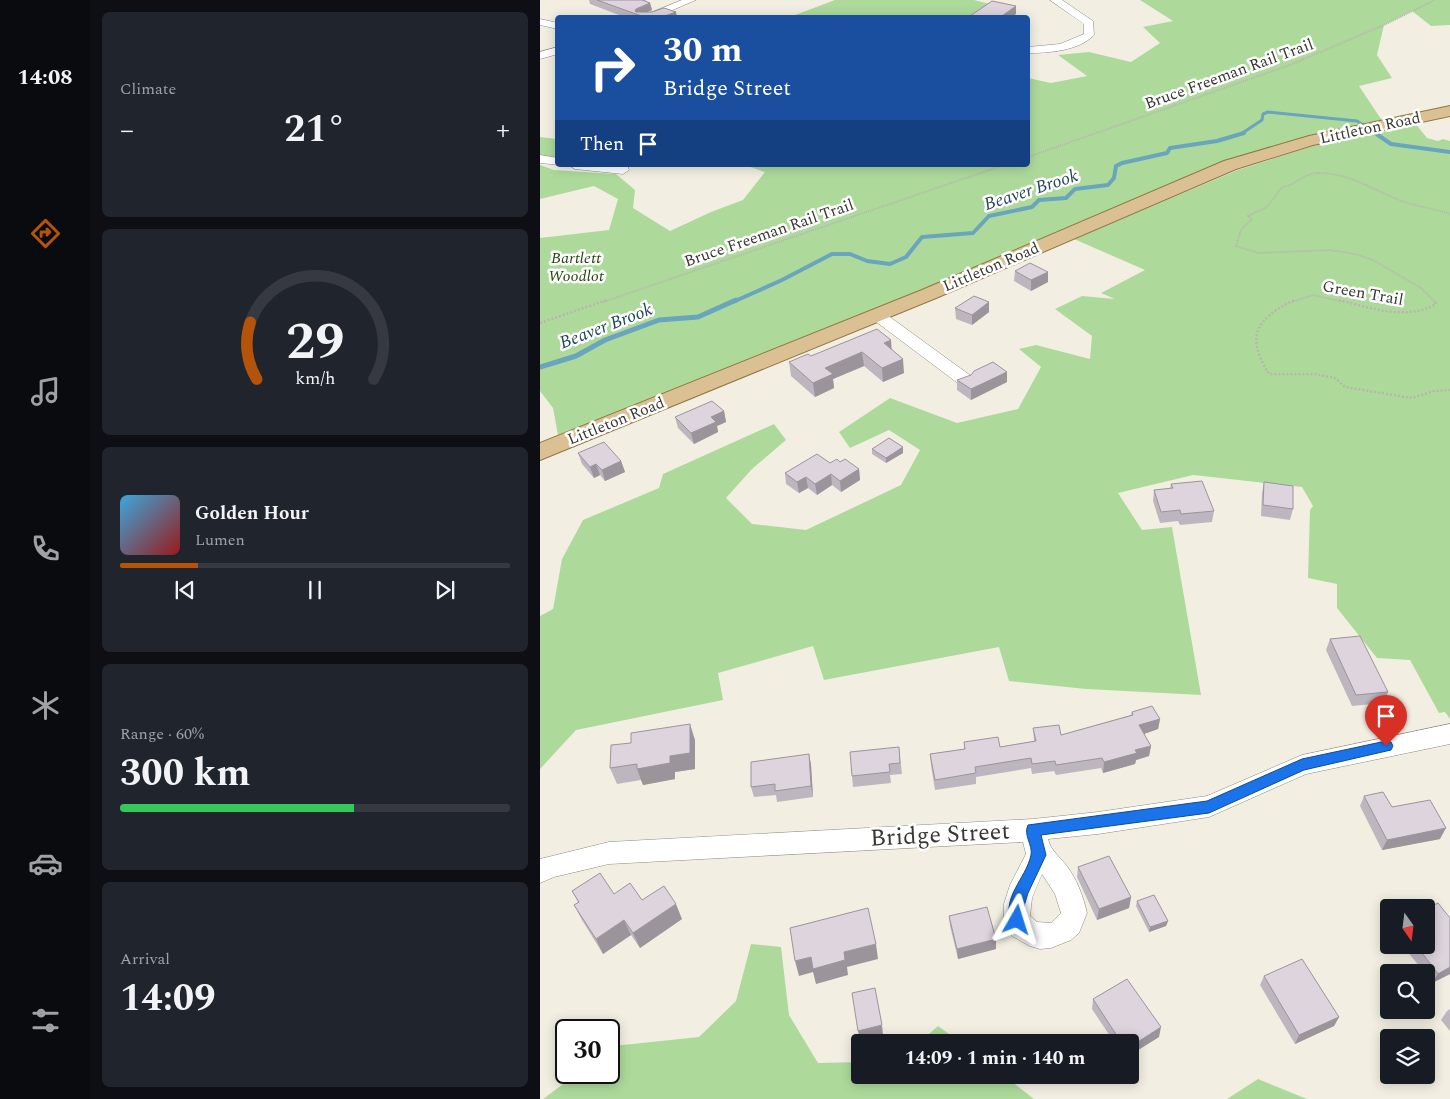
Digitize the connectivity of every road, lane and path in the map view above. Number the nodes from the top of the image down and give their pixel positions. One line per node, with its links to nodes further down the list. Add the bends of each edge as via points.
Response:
1 (691, 0): 4 (street)
2 (1056, 0): 7 (street, via 1089,23 1089,35 1056,48)
3 (1434, 0): 11 (path, Bruce Freeman Rail Trail, via 1290,65)
4 (651, 15)
5 (540, 22): 6 (street)
6 (555, 25)
7 (1030, 50)
8 (555, 51): 9 (street)
9 (540, 56)
10 (1450, 111): 18 (main road, Littleton Road, via 1336,135 1230,166)
11 (1030, 156)
12 (540, 159): 13 (street)
13 (555, 162)
14 (595, 167): 16 (street)
15 (998, 167): 19 (path, Bruce Freeman Rail Trail)
16 (623, 170)
17 (1450, 214): 21 (path, Green Trail, via 1399,200 1340,176 1318,172 1297,179 1291,186 1282,187 1267,207 1248,216 1252,219 1245,223 1236,246 1263,254 1330,250 1360,255 1421,287 1435,300 1432,308 1413,313 1370,308 1312,295 1294,299 1259,326 1255,337 1261,362 1269,374 1314,374 1334,378 1345,387 1412,398)
18 (877, 315): 20 (street); 22 (main road, Littleton Road)
19 (540, 323)
20 (965, 380)
21 (1450, 390)
22 (540, 452)
23 (1450, 734): 24 (street, Bridge Street, via 1302,765 1209,806 1036,842 608,853)
24 (540, 871)

